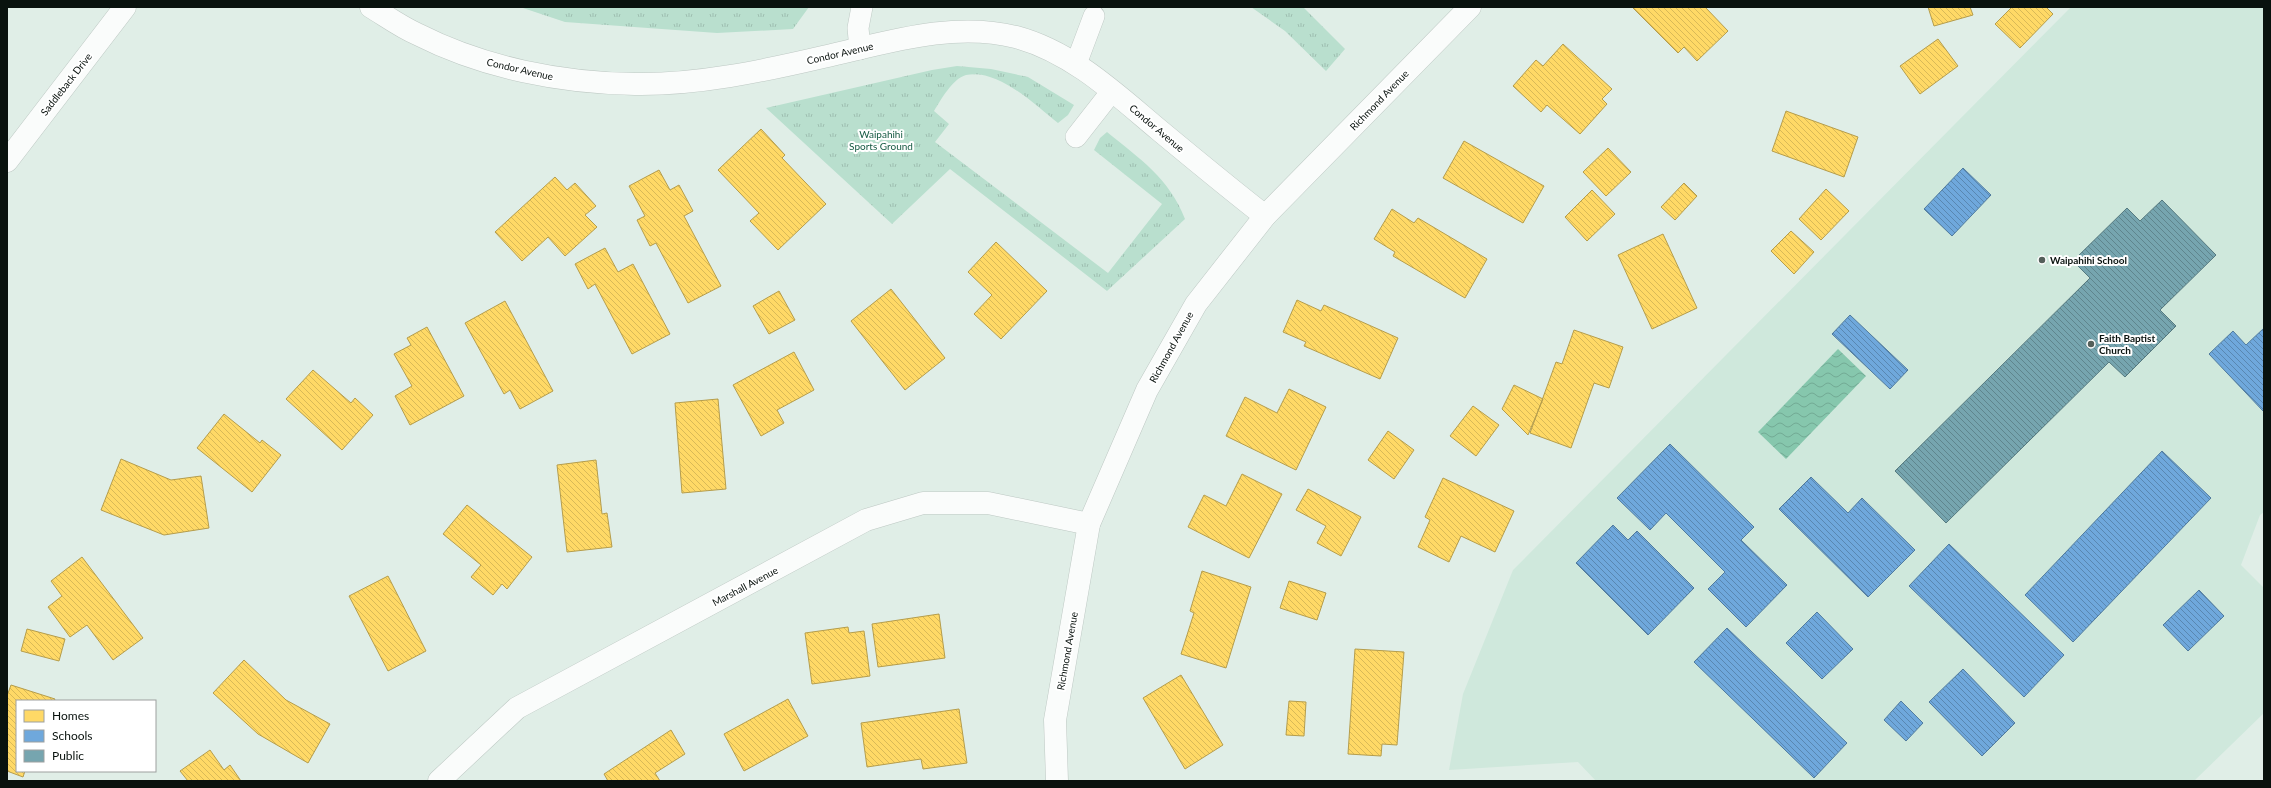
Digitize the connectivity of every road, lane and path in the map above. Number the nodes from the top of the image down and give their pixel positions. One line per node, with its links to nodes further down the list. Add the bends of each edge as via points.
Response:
1 (126, 7): 10 (street, Saddleback Drive)
2 (371, 7): 6 (street, Condor Avenue, via 417,35 480,60 540,75 593,82 636,84 696,80)
3 (862, 7): 6 (lane, via 858,28)
4 (1470, 7): 11 (street, Richmond Avenue)
5 (1094, 16): 7 (lane)
6 (860, 49): 7 (street, Condor Avenue, via 906,37 964,31 1016,37)
7 (1076, 64): 8 (street, Condor Avenue)
8 (1112, 91): 9 (lane); 11 (street, Condor Avenue)
9 (1076, 137)
10 (7, 161)
11 (1265, 216): 12 (street, Richmond Avenue, via 1196,304 1147,390)
12 (1089, 524): 13 (street, Marshall Avenue, via 988,503 923,502 866,520 517,708); 14 (street, Richmond Avenue, via 1055,720)
13 (440, 781)
14 (1057, 781)

